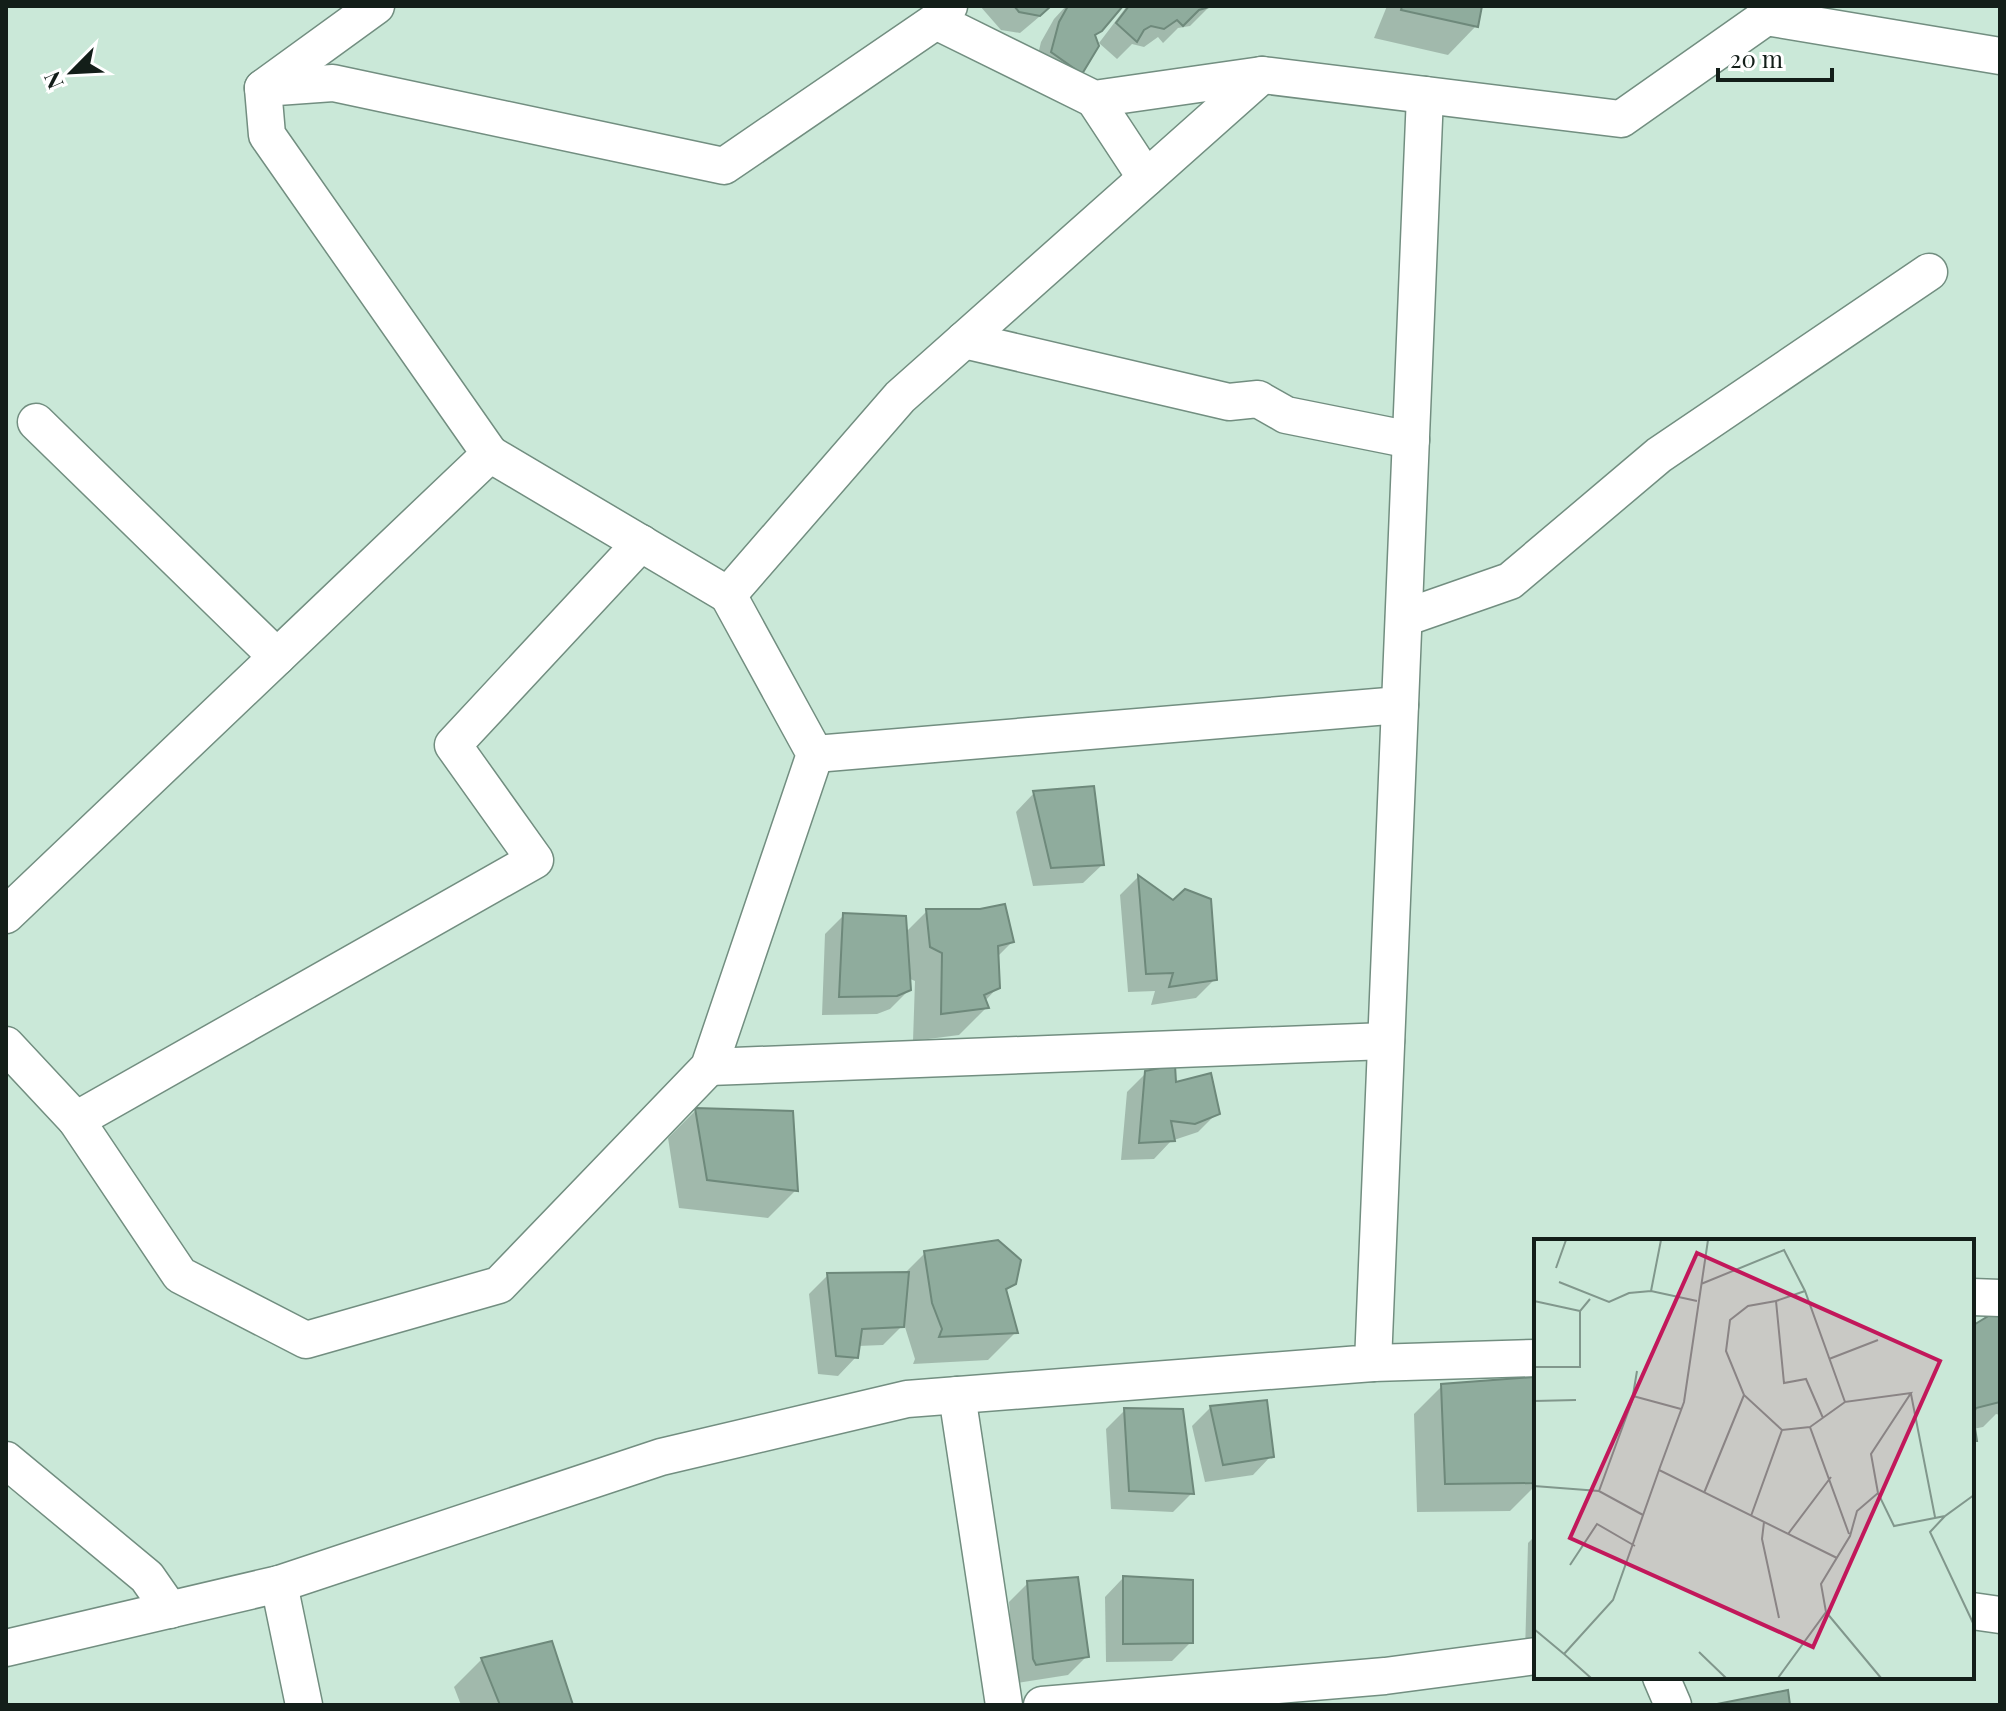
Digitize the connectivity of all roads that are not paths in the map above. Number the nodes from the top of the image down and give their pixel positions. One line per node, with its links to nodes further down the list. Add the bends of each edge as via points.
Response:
1 (376, 6): 6 (street)
2 (1769, 11): 4 (street); 7 (street, via 1621,119)
3 (942, 13): 6 (street, via 724,166 333,83); 8 (street)
4 (2000, 56)
5 (1262, 75): 7 (street); 8 (street); 9 (street)
6 (263, 88): 14 (street, via 267,135)
7 (1425, 95): 13 (street)
8 (1094, 99): 9 (street)
9 (1146, 178): 11 (street)
10 (1929, 272): 17 (street, via 1659,455 1510,581)
11 (964, 340): 13 (street, via 1229,402 1258,399 1286,415); 16 (street, via 900,397)
12 (36, 422): 18 (street)
13 (1411, 440): 17 (street)
14 (490, 454): 15 (street); 18 (street)
15 (641, 543): 16 (street); 25 (street, via 453,745 535,860)
16 (728, 595): 20 (street)
17 (1404, 618): 19 (street)
18 (277, 657): 21 (street)
19 (1400, 705): 20 (street); 22 (street)
20 (815, 754): 24 (street)
21 (6, 915)
22 (1386, 1041): 24 (street); 29 (street)
23 (6, 1045): 25 (street)
24 (709, 1067): 25 (street, via 499,1285 306,1340 180,1275)
25 (76, 1120)
26 (1974, 1297): 27 (street)
27 (2000, 1298)
28 (1534, 1358): 29 (street)
29 (1373, 1363): 30 (street)
30 (957, 1395): 32 (street, via 907,1399 661,1457); 40 (street)
31 (6, 1460): 33 (street, via 147,1577)
32 (279, 1584): 33 (street); 39 (street)
33 (170, 1610): 36 (street)
34 (1974, 1611): 35 (street)
35 (2000, 1615)
36 (6, 1648)
37 (1534, 1656): 41 (street, via 1385,1676)
38 (1662, 1679): 42 (street)
39 (304, 1705)
40 (1004, 1705)
41 (1042, 1705)
42 (1673, 1705)

